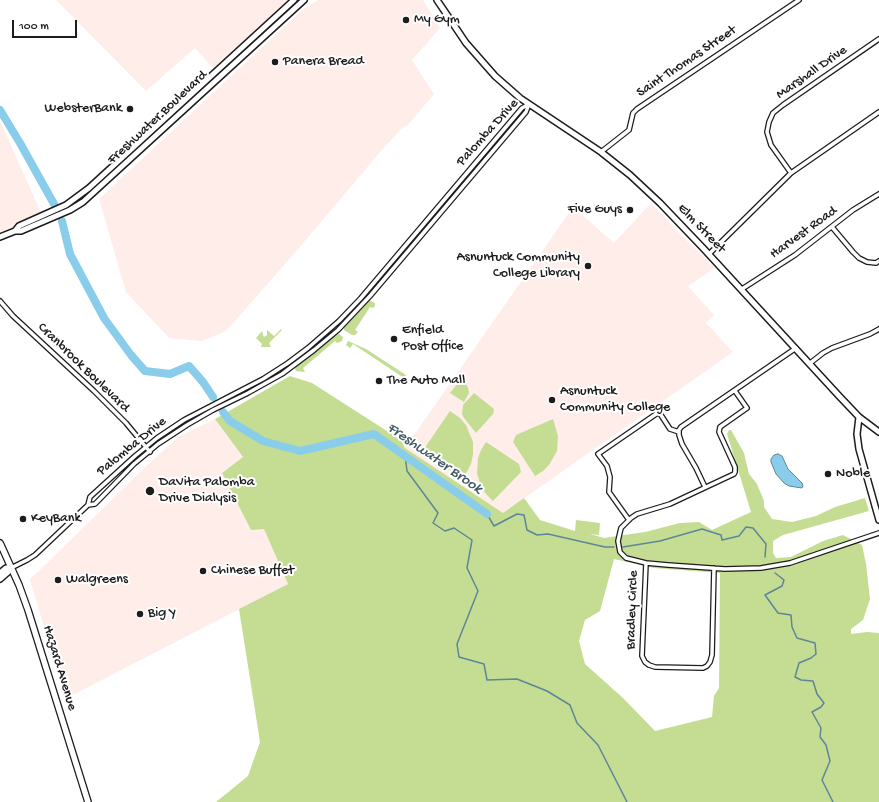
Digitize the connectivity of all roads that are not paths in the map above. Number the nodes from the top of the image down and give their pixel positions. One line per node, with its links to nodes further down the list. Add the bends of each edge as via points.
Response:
1 (294, 0): 6 (street, Freshwater Boulevard)
2 (304, 0): 7 (street, Freshwater Boulevard)
3 (437, 0): 8 (street, Elm Street, via 481,61 504,85)
4 (799, 0): 10 (street, Saint Thomas Street, via 637,109 633,113 629,130)
5 (879, 39): 13 (street, Marshall Drive, via 773,113 767,132 772,145)
6 (220, 66): 7 (street); 11 (street, Freshwater Boulevard)
7 (225, 73): 12 (street, Freshwater Boulevard)
8 (529, 104): 10 (street, Elm Street); 19 (street, Palomba Drive, via 522,108); 20 (street, Palomba Drive, via 526,112)
9 (879, 112): 13 (street)
10 (602, 152): 18 (street, Elm Street, via 652,195)
11 (126, 154): 12 (street); 16 (street, Freshwater Boulevard, via 78,197 19,226)
12 (131, 160): 16 (street, Freshwater Boulevard, via 97,191 70,210 22,231)
13 (791, 173): 18 (street)
14 (879, 194): 15 (street, Harvest Road)
15 (832, 227): 21 (street, via 859,258 867,262); 22 (street, Harvest Road, via 795,255)
16 (15, 231): 17 (street, Freshwater Boulevard)
17 (0, 237)
18 (709, 254): 22 (street, Elm Street)
19 (393, 260): 20 (street); 24 (street, Palomba Drive)
20 (400, 260): 26 (street, Palomba Drive)
21 (879, 262)
22 (742, 289): 27 (street, Elm Street)
23 (0, 301): 37 (street, Cranbrook Boulevard, via 94,391)
24 (334, 326): 26 (street); 29 (street, Palomba Drive)
25 (879, 329): 28 (street, via 832,348)
26 (338, 330): 30 (street, Palomba Drive)
27 (796, 348): 28 (street, Elm Street); 31 (street)
28 (810, 364): 33 (street, Elm Street)
29 (283, 366): 30 (street); 32 (street, Palomba Drive)
30 (286, 371): 34 (street, Palomba Drive)
31 (735, 391): 35 (street, via 681,427); 39 (street, via 747,408 720,427 719,432 735,472)
32 (197, 413): 34 (street); 37 (street, Palomba Drive)
33 (859, 417): 36 (street, Elm Street); 42 (street, via 859,449)
34 (200, 418): 38 (street, Palomba Drive, via 164,440)
35 (679, 432): 39 (street, via 682,444); 41 (street, via 670,429 659,412 598,454 607,466 610,492)
36 (879, 432)
37 (146, 447): 38 (street, Cranbrook Boulevard); 40 (street, Palomba Drive, via 90,497)
38 (150, 452): 40 (street, Palomba Drive, via 134,464 95,504)
39 (705, 487): 41 (street, via 670,504 637,514)
40 (88, 506): 46 (street, Palomba Drive, via 35,555)
41 (629, 520): 45 (street, Bradley Circle, via 621,528 618,541 620,552 626,558)
42 (879, 520)
43 (879, 533): 47 (street, Bradley Circle, via 790,563 761,568)
44 (0, 543): 46 (main road, Hazard Avenue)
45 (646, 563): 47 (street, Bradley Circle); 47 (street, Bradley Circle, via 642,656 645,662 655,667 703,668 710,662)
46 (11, 568): 48 (street, via 6,568); 49 (street); 50 (main road, Hazard Avenue, via 32,621)
47 (714, 568)
48 (0, 573)
49 (0, 579)
50 (88, 802)

